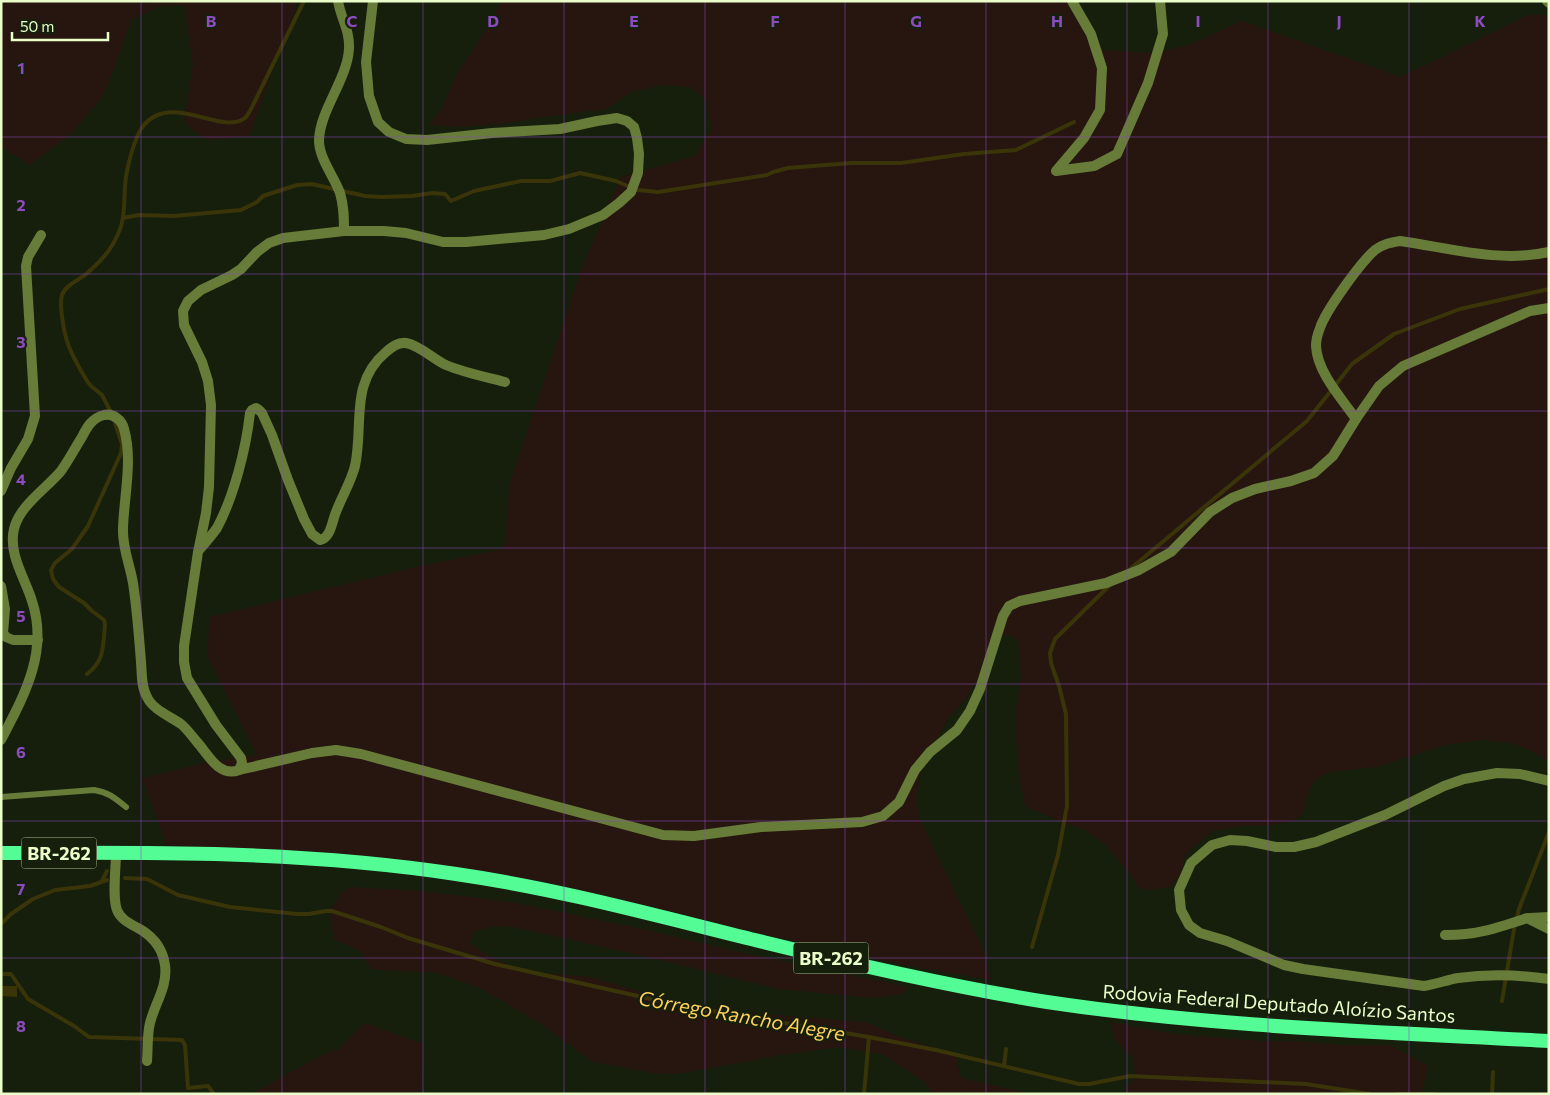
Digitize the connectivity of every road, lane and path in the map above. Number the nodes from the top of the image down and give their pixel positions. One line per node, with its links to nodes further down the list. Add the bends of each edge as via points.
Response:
1 (338, 1): 5 (street, via 349,37 349,52 319,141 340,193)
2 (373, 1): 5 (street, via 366,62 369,96 378,122 389,132 406,139 427,140 560,129 617,118 634,127 639,154 638,173 631,192 603,215 544,235 443,242 406,233)
3 (1072, 1): 4 (street, via 1090,34 1102,68 1100,110 1084,138 1056,171 1094,166 1117,154 1148,82 1163,34)
4 (1160, 1)
5 (344, 231): 12 (street, via 283,238 269,243 232,275 201,290 188,301 183,311 184,325 208,381 211,405 210,487)
6 (41, 236): 11 (street, via 26,266 35,416 28,440)
7 (1549, 252): 10 (street, via 1510,257 1400,241 1387,243 1375,250 1333,304 1320,328 1316,346 1319,362 1330,384)
8 (1549, 308): 10 (street, via 1530,311 1403,366 1379,386)
9 (505, 382): 12 (street, via 447,365 405,343 384,353 365,380 359,404 359,439 354,466 328,535 320,540 312,534 304,519 262,413 256,408 252,410 227,506 216,530)
10 (1356, 419): 16 (street, via 1333,456 1314,473 1232,498 1210,512 1171,552 1139,570 1106,582 1009,606 970,711 956,730 915,770 900,802 883,816 862,822 761,827 694,836 663,835 336,750)
11 (1, 491)
12 (198, 552): 16 (street, via 184,646 187,678 241,758)
13 (1, 586): 14 (street, via 6,637)
14 (38, 640): 15 (street, via 36,663 29,684); 16 (street, via 36,616 13,548 14,530 18,518 61,470 92,421 109,415 117,418 124,427 126,440 128,460 122,531 133,583 147,698 182,725 220,769)
15 (1, 740)
16 (239, 770)
17 (1549, 781): 26 (street, via 1520,774 1497,773 1464,779 1316,842 1276,847 1230,840 1212,845 1192,863 1179,890 1181,910 1189,925 1200,933 1284,965 1424,986 1471,977)
18 (1, 798): 19 (lane, via 99,791 112,795)
19 (126, 807)
20 (3, 850): 21 (highway, Rodovia Federal Deputado Aloízio Santos / BR-262)
21 (116, 853): 27 (highway, Rodovia Federal Deputado Aloízio Santos / BR-262, via 234,854 362,862 458,874 613,904 765,943 953,985 1140,1014 1247,1024); 28 (street, via 115,900 120,917 154,940 165,966 166,980 149,1026)
22 (1549, 917): 23 (street)
23 (1527, 918): 24 (street); 25 (street, via 1484,932)
24 (1549, 929)
25 (1445, 935)
26 (1549, 979)
27 (1549, 1041)
28 (147, 1061)

